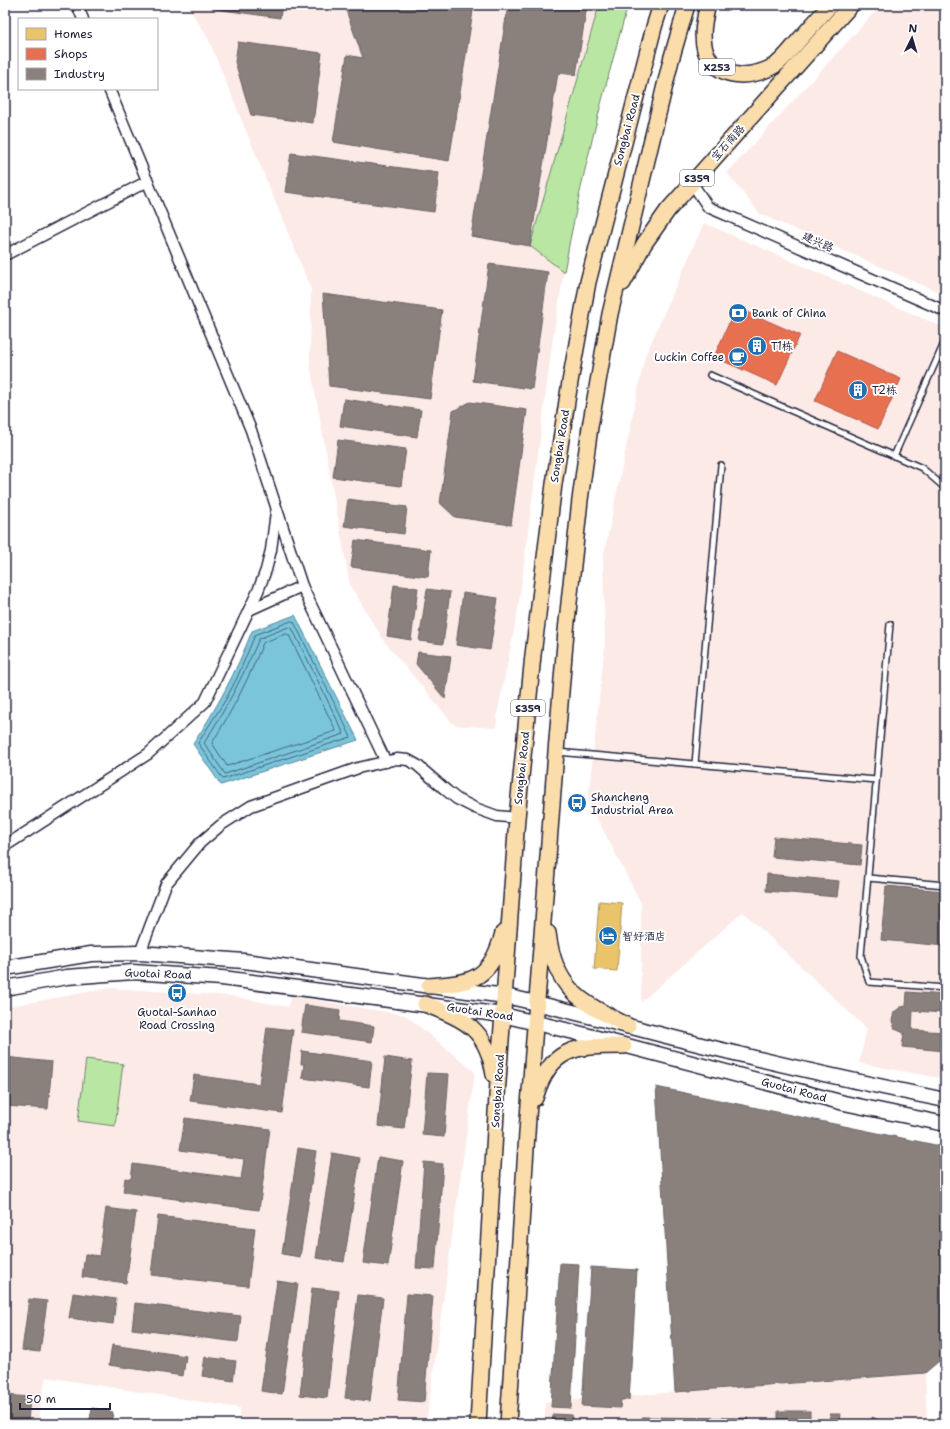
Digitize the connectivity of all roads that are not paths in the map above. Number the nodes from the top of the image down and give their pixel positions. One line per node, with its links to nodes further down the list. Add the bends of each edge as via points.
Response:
1 (77, 5): 8 (street)
2 (654, 5): 9 (main road)
3 (661, 5): 9 (main road, Songbai Road / S359)
4 (687, 5): 15 (main road, via 670,60)
5 (708, 5): 6 (main road, X253, via 703,37 705,50 711,62 722,71 746,76 778,63)
6 (830, 5)
7 (851, 5): 12 (main road, 宝石南路 / S359)
8 (82, 18)
9 (654, 27): 29 (main road, Songbai Road / S359, via 588,282 570,382 554,484 533,655)
10 (109, 90): 11 (street)
11 (148, 181): 13 (street); 21 (street, via 251,430)
12 (692, 184): 14 (street, 建兴路, via 708,207); 15 (main road, 宝石南路 / S359, via 668,210 644,244 627,274)
13 (5, 255)
14 (945, 311)
15 (610, 314): 25 (main road, S359, via 580,500)
16 (945, 341): 18 (lane)
17 (710, 375): 18 (lane)
18 (894, 456): 20 (lane, via 922,468)
19 (721, 465): 27 (lane)
20 (945, 488)
21 (276, 507): 22 (street); 23 (street, via 275,528 266,570)
22 (302, 586): 23 (street); 26 (street)
23 (249, 610): 30 (street, via 205,702 148,754)
24 (890, 624): 28 (lane)
25 (556, 752): 27 (lane); 34 (main road, S359)
26 (386, 762): 29 (street, via 408,760 457,799 497,816); 35 (street, via 358,768 251,806 221,825 200,843 166,884)
27 (695, 764): 28 (lane)
28 (876, 780): 31 (lane)
29 (517, 818): 33 (main road, Songbai Road / S359)
30 (5, 846)
31 (868, 878): 32 (lane); 39 (lane, via 861,956 869,982)
32 (945, 884)
33 (512, 887): 37 (main road, via 500,945 488,967 466,982); 40 (main road, Songbai Road / S359)
34 (545, 902): 41 (main road, S359); 45 (main road, via 550,946 555,964 564,981 583,1001)
35 (140, 953): 36 (street, Guotai Road, via 91,954); 37 (street, Guotai Road, via 244,962)
36 (5, 968)
37 (429, 986): 40 (street, Guotai Road)
38 (5, 988): 42 (street, Guotai Road, via 67,977 133,972 222,978)
39 (945, 988)
40 (505, 996): 41 (street, Guotai Road); 43 (main road, Songbai Road / S359)
41 (538, 1003): 44 (main road, S359); 45 (street, Guotai Road)
42 (425, 1004): 43 (street, Guotai Road); 47 (main road, via 457,1017 480,1035 492,1064)
43 (503, 1015): 44 (street, Guotai Road); 47 (main road, Songbai Road / S359)
44 (536, 1022): 46 (street, Guotai Road); 49 (main road, S359)
45 (628, 1026): 48 (street, Guotai Road)
46 (624, 1046): 49 (main road, via 594,1046 564,1053 545,1072); 50 (street, Guotai Road, via 844,1103)
47 (497, 1096): 51 (main road, Songbai Road / S359)
48 (945, 1100)
49 (528, 1118): 52 (main road, S359)
50 (945, 1124)
51 (478, 1424)
52 (508, 1424)

